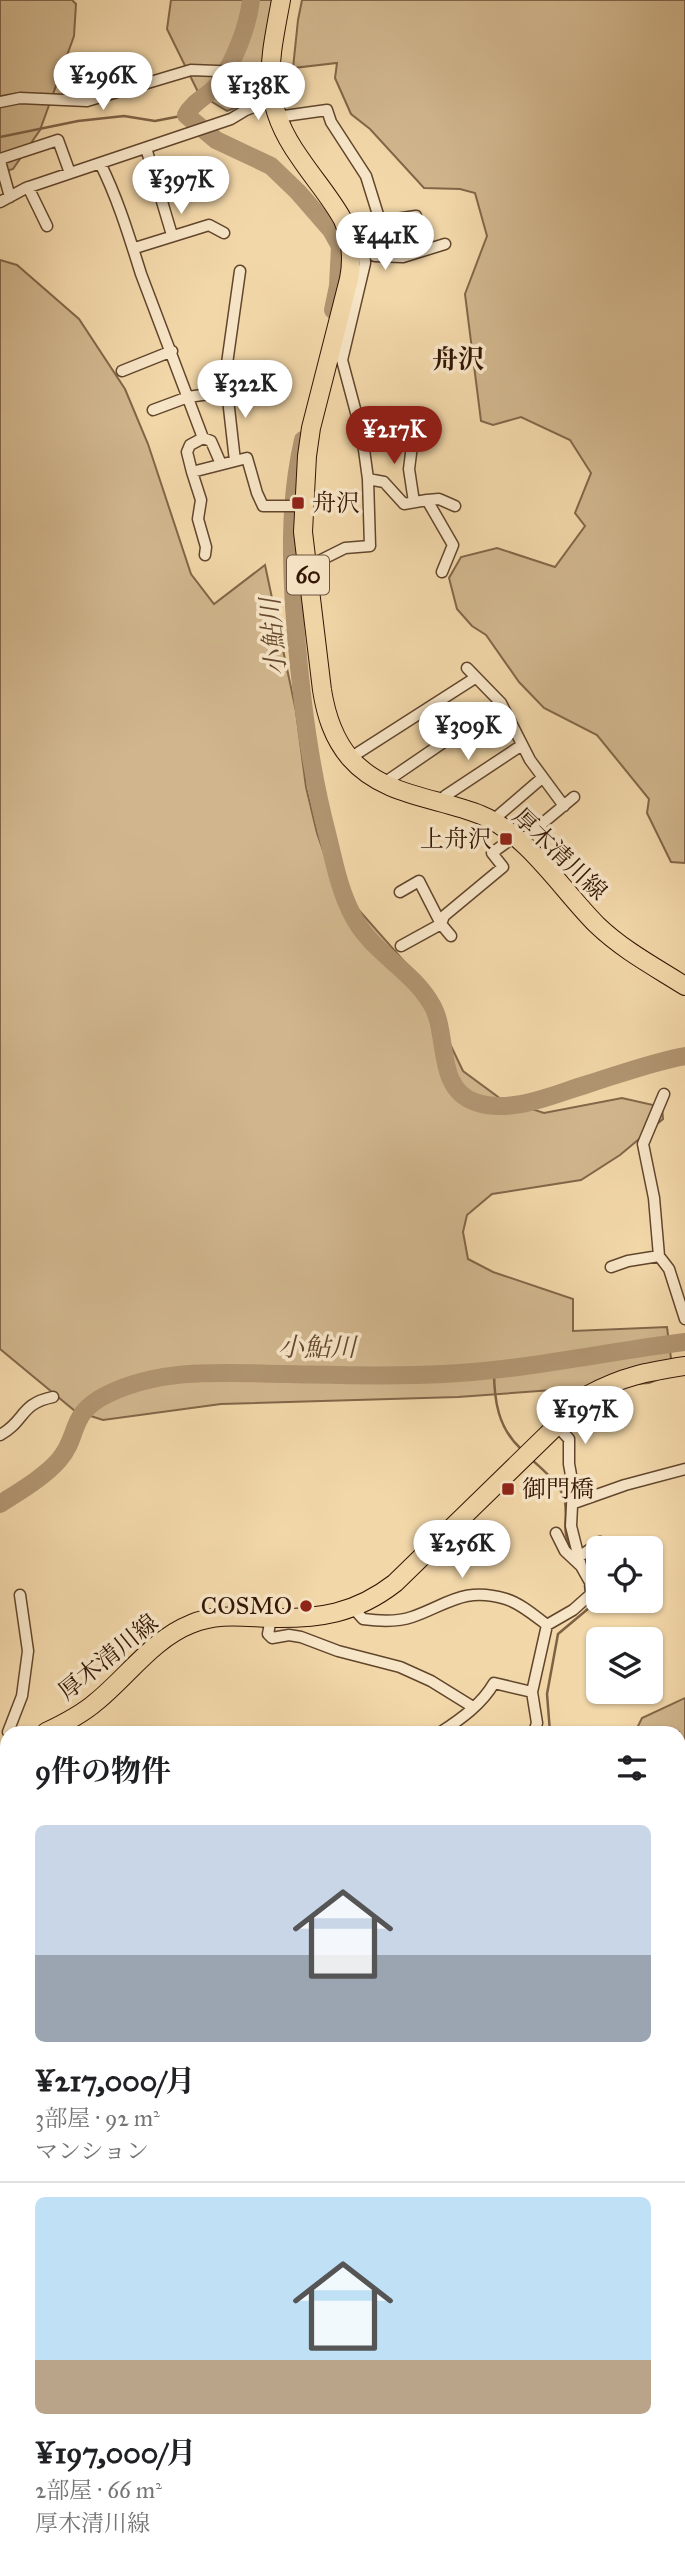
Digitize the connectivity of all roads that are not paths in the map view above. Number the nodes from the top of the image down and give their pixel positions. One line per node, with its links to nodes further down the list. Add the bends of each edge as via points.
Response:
1 (281, 0): 2 (main road, 厚木清川線 / 60)
2 (269, 73): 3 (street, via 199,69 87,101 20,97); 4 (main road, 厚木清川線 / 60)
3 (0, 102)
4 (275, 108): 5 (street, via 246,110); 11 (street, via 327,110 366,176); 19 (main road, 厚木清川線 / 60, via 292,146 340,213)
5 (151, 146): 7 (street); 14 (street)
6 (0, 160): 8 (street, via 58,140); 10 (street)
7 (100, 163): 8 (street); 16 (street)
8 (70, 173): 9 (street)
9 (28, 187): 10 (street); 12 (street)
10 (5, 199)
11 (376, 222): 17 (street, via 415,216); 17 (street, via 375,256 404,257); 19 (street, via 362,224 365,263)
12 (47, 226)
13 (224, 233): 14 (street, via 209,225)
14 (172, 235): 16 (street)
15 (445, 244): 17 (street)
16 (135, 248): 20 (street)
17 (427, 248)
18 (240, 271): 22 (street)
19 (355, 281): 30 (street, via 342,360 362,435); 33 (main road, 厚木清川線 / 60, via 311,428)
20 (172, 351): 21 (street); 23 (street)
21 (122, 371)
22 (223, 392): 23 (street); 27 (street, via 228,399)
23 (188, 397): 24 (street); 26 (street)
24 (153, 410)
25 (414, 430): 32 (street, via 409,469)
26 (203, 438): 28 (street, via 211,441); 29 (street, via 187,452)
27 (235, 461): 28 (street); 33 (street, via 247,458 264,506)
28 (221, 464): 29 (street)
29 (192, 472): 35 (street, via 201,500 198,519)
30 (368, 479): 32 (street, via 384,482 404,504); 36 (street, via 370,546 345,548)
31 (427, 500): 32 (street); 34 (street); 37 (street, via 453,545)
32 (414, 502)
33 (299, 506): 36 (main road, 厚木清川線 / 60)
34 (455, 506)
35 (205, 555)
36 (307, 567): 42 (main road, 厚木清川線 / 60, via 325,712)
37 (442, 572)
38 (467, 668): 39 (street)
39 (475, 678): 40 (street); 42 (street)
40 (501, 703): 41 (street); 44 (street)
41 (522, 745): 43 (street); 46 (street)
42 (350, 758): 44 (main road, 厚木清川線 / 60)
43 (542, 778): 47 (street); 48 (street)
44 (384, 783): 46 (main road, 厚木清川線 / 60)
45 (574, 797): 47 (street)
46 (442, 803): 48 (main road, 厚木清川線 / 60)
47 (564, 806): 49 (street)
48 (492, 821): 49 (main road, 厚木清川線 / 60)
49 (517, 839): 51 (street, via 492,853 503,867 444,916); 54 (main road, 厚木清川線 / 60, via 598,925)
50 (400, 892): 51 (street, via 419,880)
51 (441, 924): 52 (street); 53 (street)
52 (451, 936)
53 (401, 946)
54 (685, 986)
55 (664, 1094): 56 (street, via 643,1143)
56 (659, 1256): 57 (street); 58 (street, via 669,1269)
57 (611, 1267)
58 (684, 1313)
59 (685, 1366): 61 (main road, 厚木清川線, via 615,1380 588,1395)
60 (53, 1397): 62 (street, via 34,1402)
61 (557, 1426): 64 (street, via 569,1439); 69 (main road, 厚木清川線, via 395,1583)
62 (0, 1435)
63 (685, 1469): 64 (street)
64 (574, 1503): 67 (street, via 571,1526)
65 (556, 1533): 67 (street, via 565,1551)
66 (586, 1556): 67 (street)
67 (580, 1562): 71 (street, via 592,1594)
68 (20, 1595): 74 (street, via 28,1651 22,1696)
69 (354, 1609): 70 (main road, 厚木清川線); 71 (street, via 363,1619 398,1620 457,1597 487,1595 508,1599)
70 (271, 1618): 73 (street, via 268,1634 272,1638 301,1637 400,1667); 75 (main road, 厚木清川線, via 220,1616 190,1625 155,1647 94,1704)
71 (547, 1625): 72 (street)
72 (533, 1692): 73 (street, via 494,1683); 77 (street)
73 (473, 1707): 76 (street)
74 (10, 1726)
75 (56, 1726)
76 (450, 1726)
77 (536, 1726)

